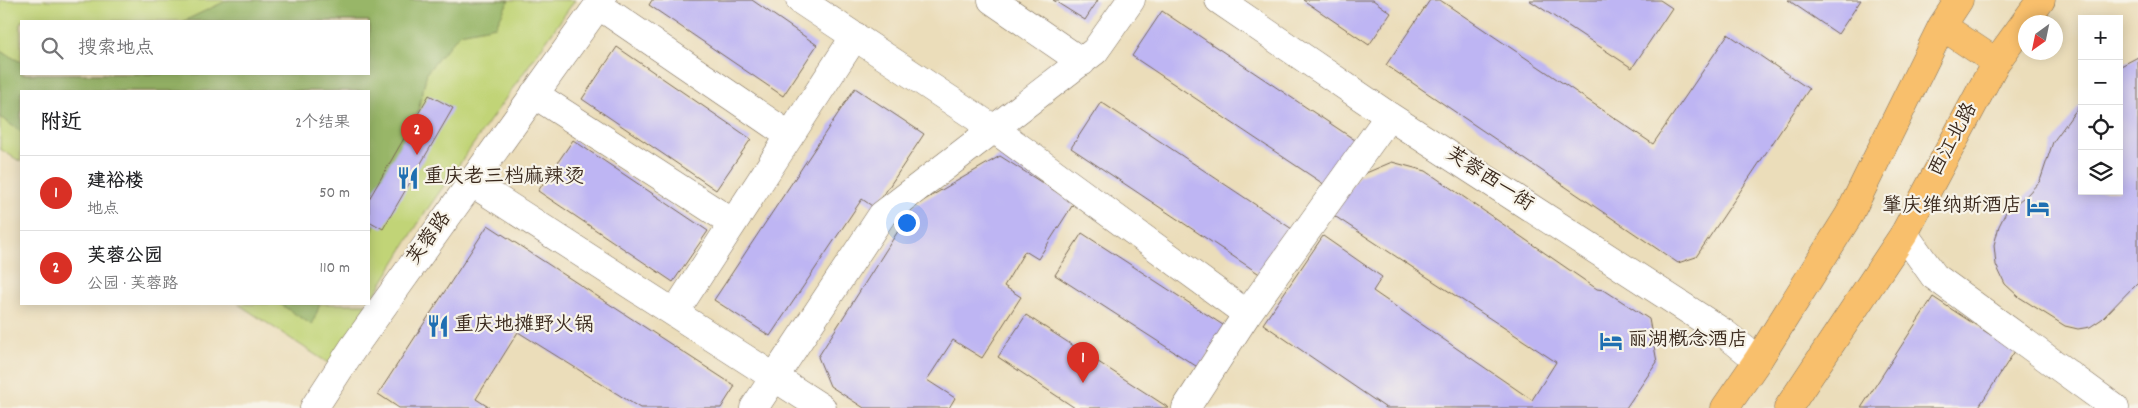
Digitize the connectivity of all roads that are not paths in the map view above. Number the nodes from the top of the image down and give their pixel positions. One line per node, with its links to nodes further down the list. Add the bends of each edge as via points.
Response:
1 (800, 0): 9 (street)
2 (992, 0): 10 (street)
3 (1131, 0): 10 (street, via 1095,52)
4 (1219, 0): 13 (street, 芙蓉西一街)
5 (1959, 0): 8 (main road)
6 (2042, 0): 11 (main road, 西江北路)
7 (600, 2): 12 (street, 芙蓉路); 15 (street)
8 (1942, 26): 11 (main road); 21 (main road, via 1849,215)
9 (855, 36): 14 (street); 15 (street)
10 (1082, 62): 14 (street)
11 (1996, 62): 18 (main road, 西江北路)
12 (534, 94): 16 (street, 芙蓉路); 17 (street)
13 (1389, 116): 20 (street); 21 (street, 芙蓉西一街, via 1724,333)
14 (994, 129): 20 (street); 22 (street, via 882,215)
15 (790, 136): 17 (street)
16 (471, 182): 19 (street); 23 (street, 芙蓉路, via 352,348)
17 (733, 223): 19 (street)
18 (1904, 234): 28 (main road, 西江北路); 29 (street, via 1934,276)
19 (675, 312): 22 (street)
20 (1247, 314): 26 (street)
21 (1758, 360): 27 (main road)
22 (775, 376): 24 (street); 25 (street)
23 (325, 404)
24 (754, 408)
25 (822, 408)
26 (1186, 408)
27 (1725, 408)
28 (1788, 408)
29 (2116, 408)

